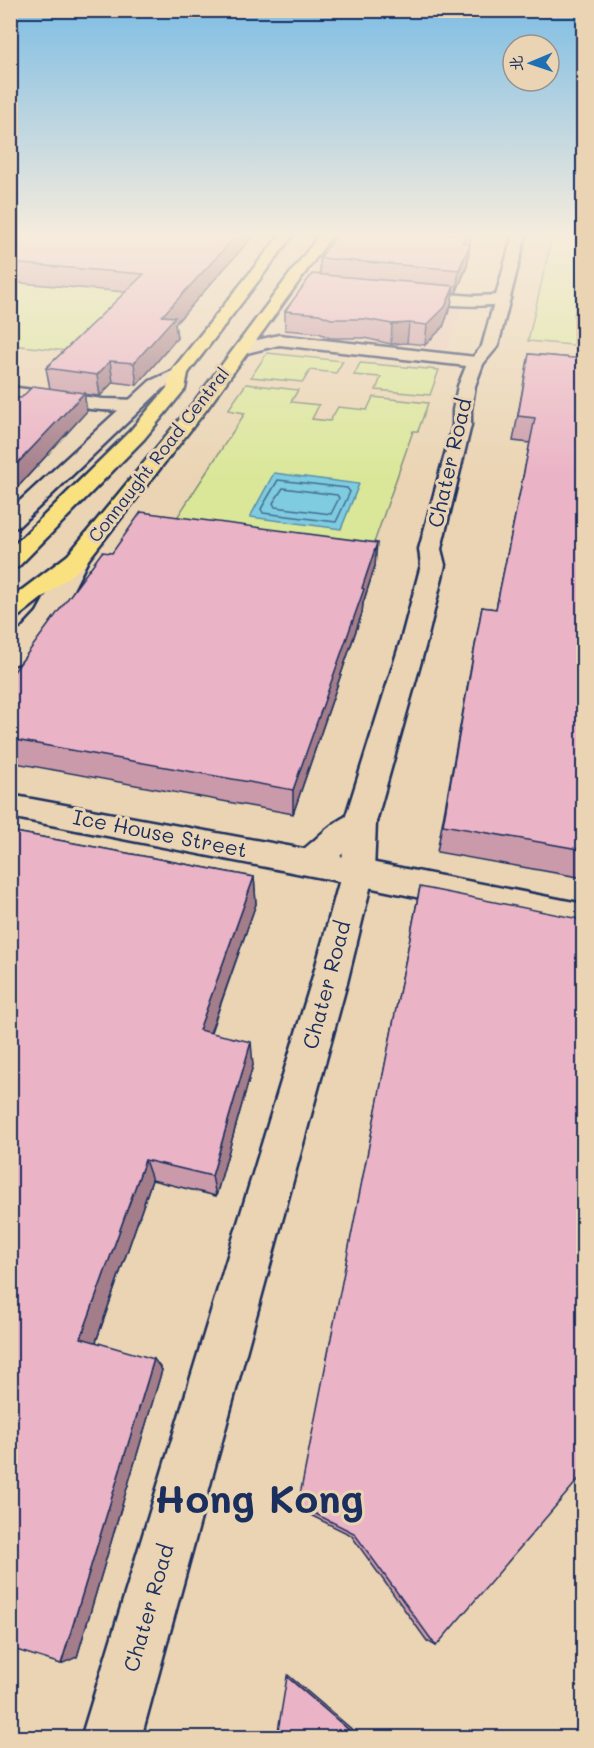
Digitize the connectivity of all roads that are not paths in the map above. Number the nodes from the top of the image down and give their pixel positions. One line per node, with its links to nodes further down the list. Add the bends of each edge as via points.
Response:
1 (223, 316): 6 (main road, Connaught Road Central)
2 (266, 316): 4 (main road, Connaught Road Central)
3 (498, 316): 5 (main road, Chater Road, via 487,354)
4 (243, 349): 5 (main road, via 279,340); 10 (main road, Connaught Road Central)
5 (476, 362): 15 (main road, Chater Road, via 461,408 462,425 430,549 433,565 426,594)
6 (179, 373): 8 (main road, Connaught Road Central); 11 (main road, Connaught Road Central, via 176,389 138,435)
7 (10, 392): 8 (main road, via 103,404)
8 (135, 404): 9 (main road, Connaught Road Central)
9 (10, 522)
10 (76, 560): 12 (main road, Connaught Road Central); 13 (main road, Connaught Road Central, via 48,615)
11 (10, 562)
12 (10, 611)
13 (10, 657)
14 (10, 806): 15 (main road, Ice House Street)
15 (343, 852): 16 (main road, Ice House Street); 17 (main road, Chater Road, via 329,983)
16 (584, 918)
17 (111, 1737)

